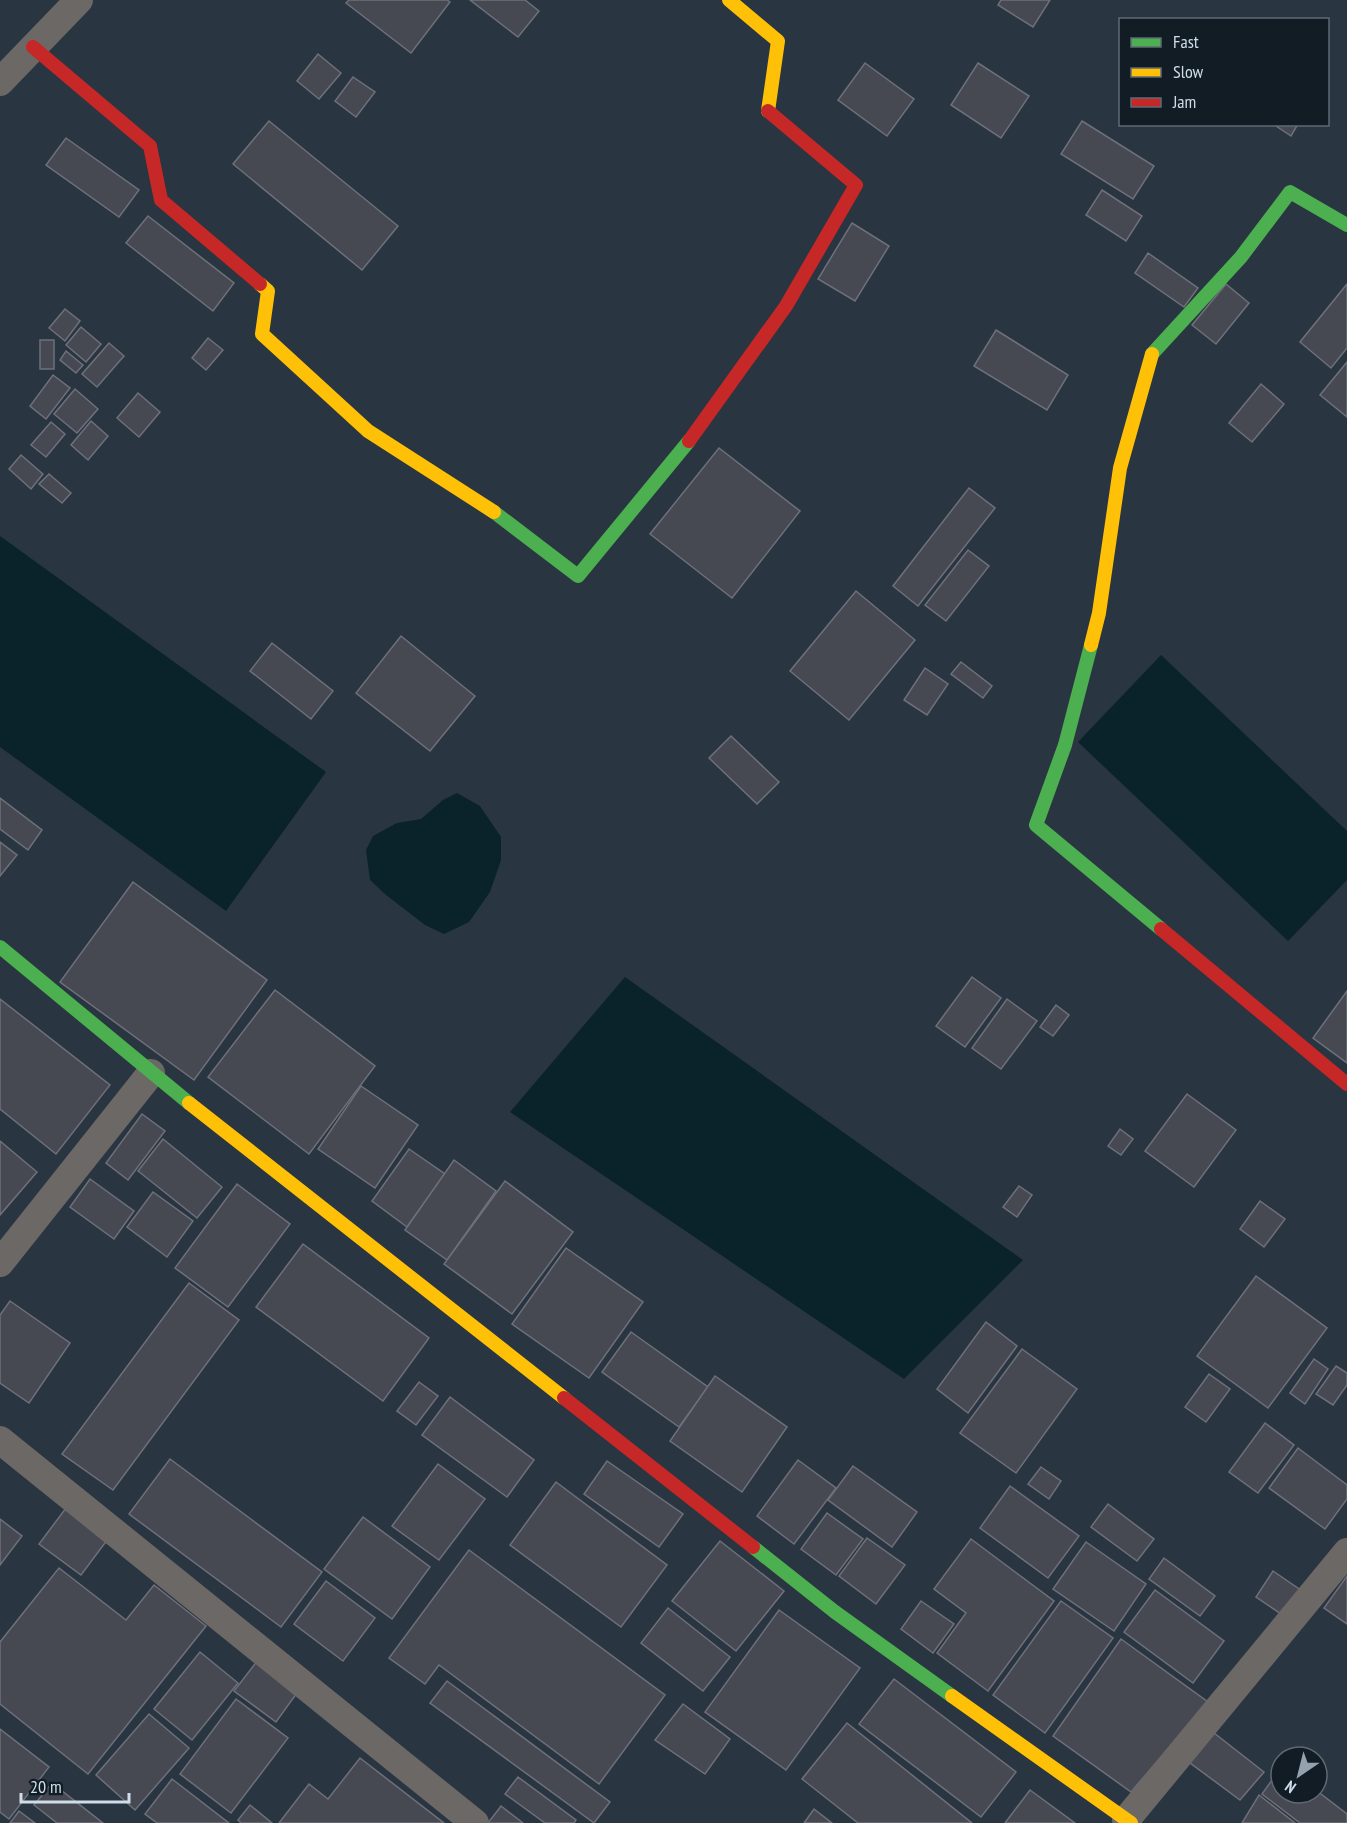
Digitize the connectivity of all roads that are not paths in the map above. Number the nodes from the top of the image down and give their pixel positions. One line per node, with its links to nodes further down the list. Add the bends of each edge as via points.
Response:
1 (79, 0): 3 (street)
2 (729, 0): 3 (street, via 778,41 768,112 856,185 786,306 687,442 578,576 481,504 368,431 262,334 268,291 161,200 150,146)
3 (33, 47): 4 (street)
4 (0, 82)
5 (1347, 225): 8 (street, via 1290,192 1241,257 1152,354 1120,468 1100,613 1065,745 1036,825)
6 (0, 947): 7 (street)
7 (151, 1073): 9 (street); 12 (street, via 835,1612)
8 (1347, 1084)
9 (0, 1263)
10 (0, 1440): 13 (street)
11 (1347, 1552): 12 (street)
12 (1129, 1821)
13 (476, 1823)

